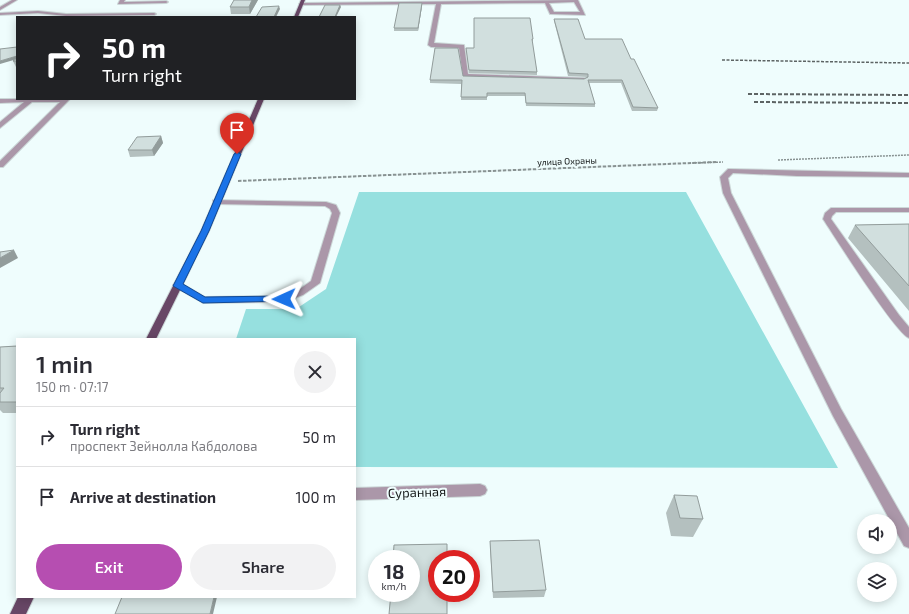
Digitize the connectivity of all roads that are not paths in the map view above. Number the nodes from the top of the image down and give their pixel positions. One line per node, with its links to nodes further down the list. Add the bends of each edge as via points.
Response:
1 (15, 0): 7 (street)
2 (123, 0): 3 (street, via 120,3)
3 (167, 1): 9 (street)
4 (546, 1): 4 (street, via 576,1 582,14 552,13); 6 (street)
5 (302, 2): 6 (street); 10 (main road)
6 (439, 2): 11 (street, via 431,45 462,46 465,76)
7 (0, 9)
8 (0, 14): 9 (street, via 38,12 66,15)
9 (152, 16)
10 (296, 16)
11 (584, 79)
12 (30, 100): 13 (street); 15 (street); 16 (street)
13 (66, 100): 17 (street)
14 (261, 100): 19 (main road)
15 (0, 101)
16 (0, 126)
17 (0, 165)
18 (909, 175): 26 (street, via 731,171 724,177 727,193 807,356 873,480)
19 (216, 202): 21 (main road); 21 (street, via 326,204 333,207 336,213 315,283 300,293 284,299 203,300)
20 (909, 210): 22 (street, via 834,210 827,219 895,318)
21 (178, 286): 23 (main road)
22 (909, 334)
23 (152, 338)
24 (480, 490): 25 (street, Суранная)
25 (356, 494)
26 (909, 540)
27 (26, 598): 28 (main road)
28 (18, 614)

